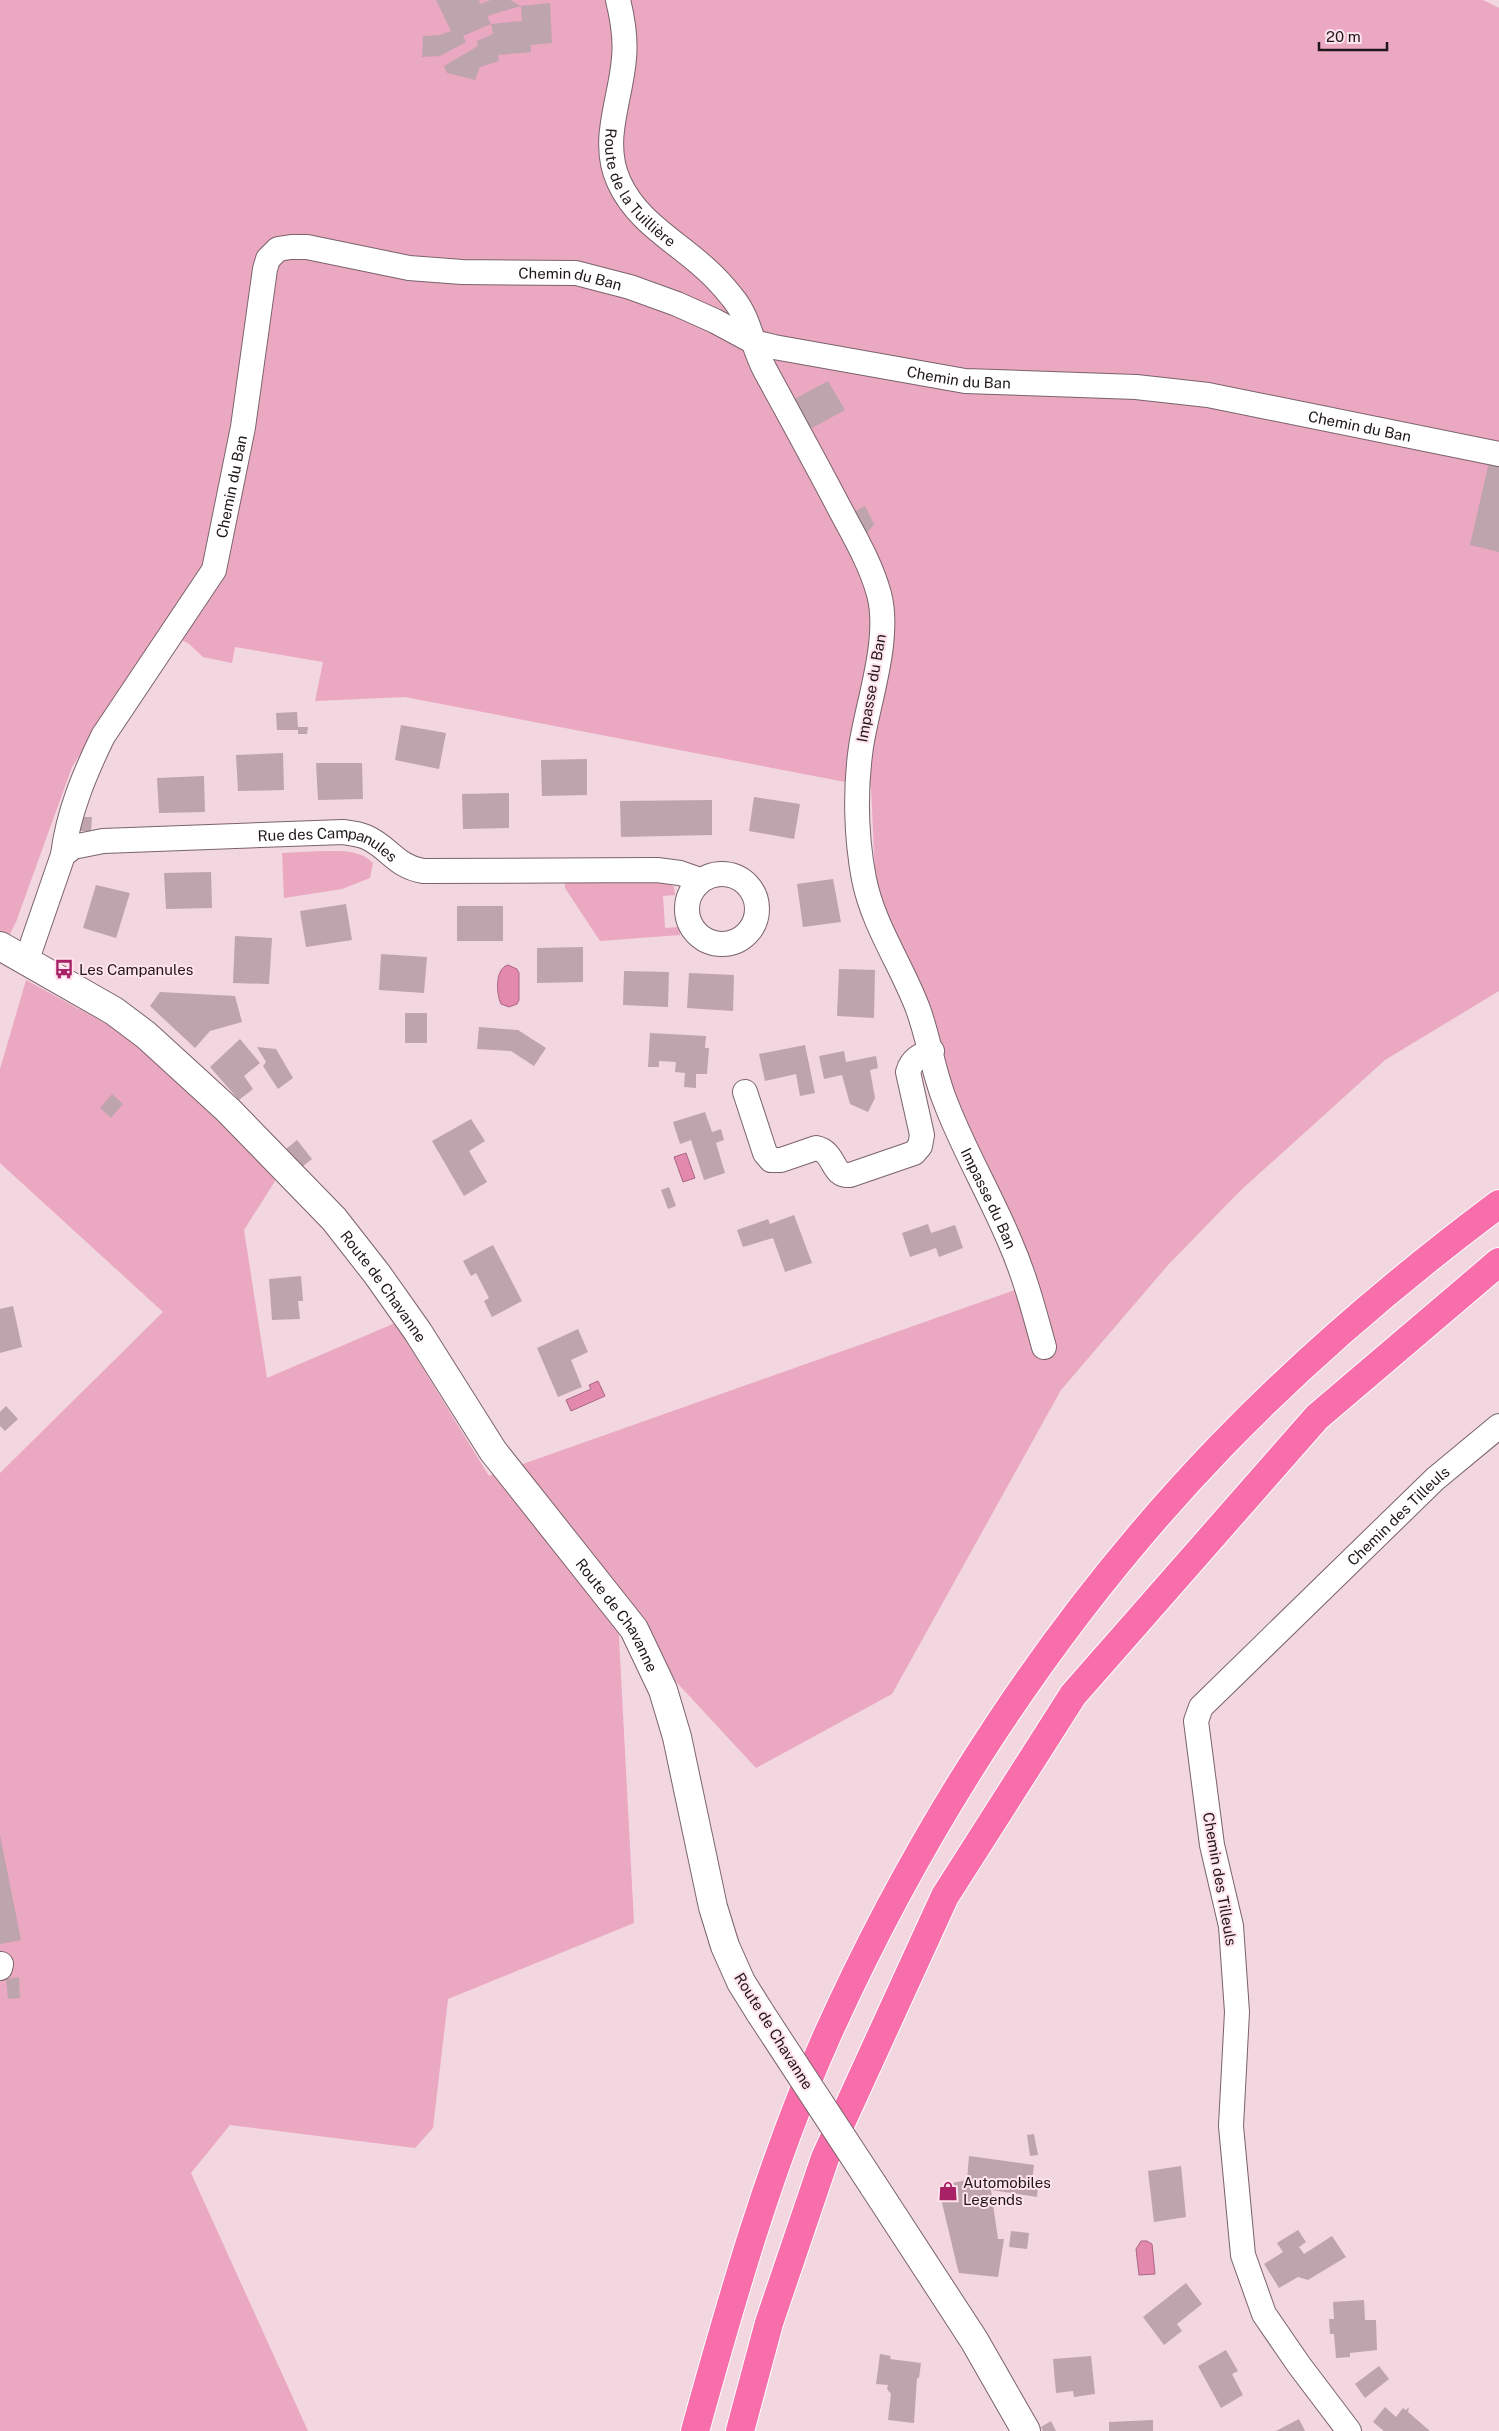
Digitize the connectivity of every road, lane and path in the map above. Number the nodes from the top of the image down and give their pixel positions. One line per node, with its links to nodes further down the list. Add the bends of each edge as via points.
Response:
1 (618, 0): 2 (street, Route de la Tuillière, via 625,28 624,61 612,115 611,150 618,180 635,208 658,232 707,270 735,299 744,313)
2 (754, 342): 3 (street, Chemin du Ban, via 965,381 1208,394); 4 (street, Chemin du Ban, via 677,304 576,273 409,268 307,247 278,249 268,259 265,269 243,427 214,570 103,736 66,830); 8 (street, Impasse du Ban, via 762,364 868,562 880,596 882,626 879,651 860,750 859,841 872,906 917,1008)
3 (1499, 454)
4 (63, 854): 5 (street, Rue des Campanules, via 73,847 103,841 343,832 366,837 398,862 422,870 657,870 680,872); 7 (street)
5 (700, 880)
6 (0, 946): 7 (main road, Route de Chavanne)
7 (26, 962): 16 (main road, Route de Chavanne, bridge, via 114,1011 146,1035 228,1110 334,1219 418,1332 493,1451 634,1629 664,1690 713,1907 741,1982 974,2340)
8 (932, 1051): 9 (street, via 911,1063 908,1072 922,1135 920,1146 914,1153 850,1175 839,1173 828,1153 816,1148 782,1160 771,1160 765,1153); 12 (street, Impasse du Ban, via 943,1098 1010,1242 1025,1279)
9 (745, 1092)
10 (1499, 1204): 14 (highway, via 1433,1253 1364,1311 1220,1448 1095,1591 1039,1664 994,1732 906,1879 825,2040 764,2199)
11 (1499, 1262): 15 (highway, via 1317,1416 1073,1695 945,1896 825,2158 770,2323)
12 (1044, 1347)
13 (1499, 1426): 17 (street, Chemin des Tilleuls, via 1420,1492 1201,1707 1196,1722 1212,1845 1231,1926 1237,2012 1231,2126 1243,2255 1264,2314)
14 (694, 2431)
15 (740, 2431)
16 (1026, 2431)
17 (1349, 2431)

